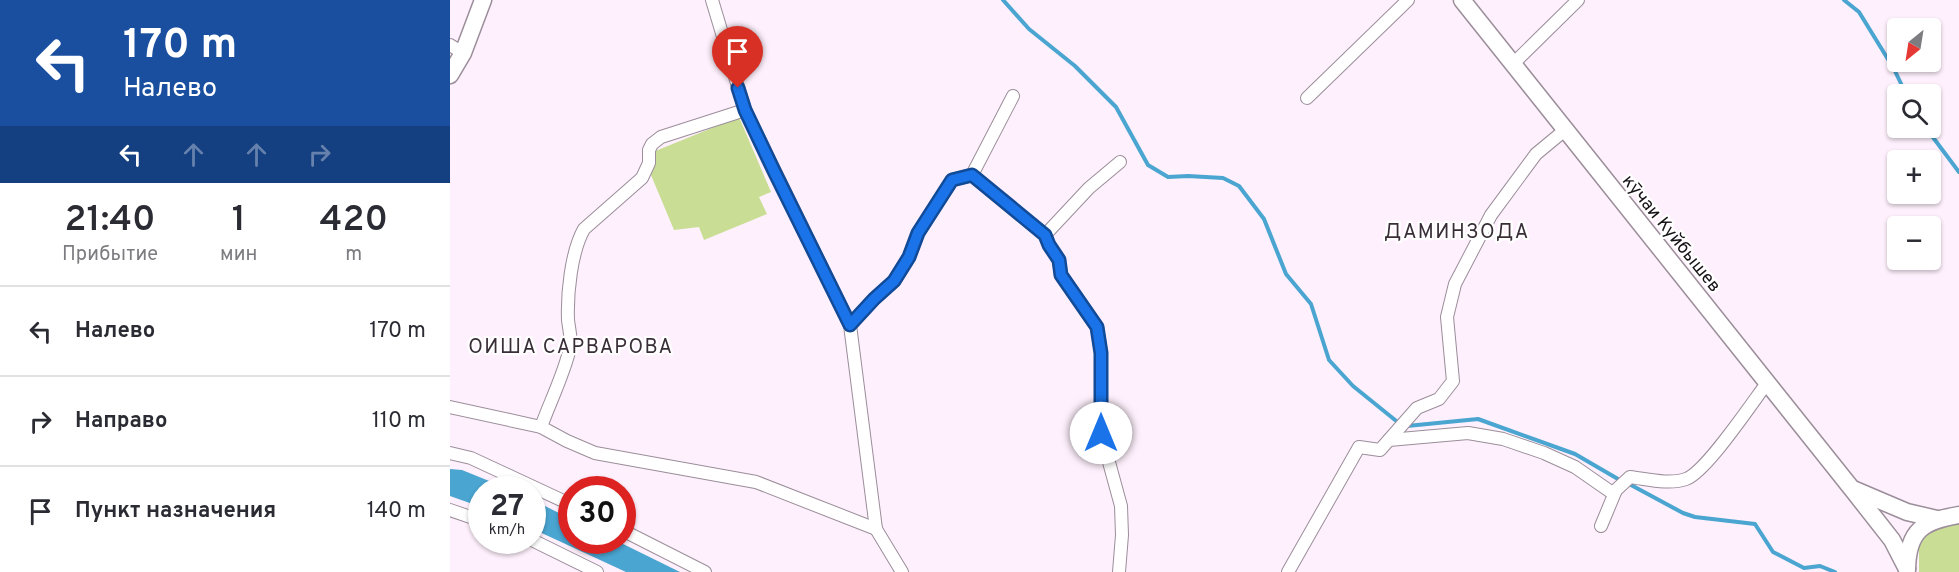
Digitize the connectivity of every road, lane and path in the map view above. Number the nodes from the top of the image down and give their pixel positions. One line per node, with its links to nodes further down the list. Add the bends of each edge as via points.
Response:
1 (483, 0): 6 (main road)
2 (712, 0): 11 (street)
3 (1408, 0): 10 (street)
4 (1462, 0): 7 (main road, кӯчаи Куйбышев)
5 (1578, 0): 7 (street)
6 (457, 49): 8 (main road)
7 (1512, 64): 12 (main road, кӯчаи Куйбышев)
8 (450, 75)
9 (1013, 96): 14 (street)
10 (1307, 98)
11 (745, 110): 16 (street); 19 (street, via 661,136 649,150 649,164 642,178 584,229 575,252 569,295 571,346)
12 (1565, 130): 17 (main road, кӯчаи Куйбышев); 20 (street, via 1536,154 1491,214 1455,284 1447,317 1453,381 1439,399 1418,408)
13 (1120, 162): 15 (street)
14 (972, 175): 15 (street); 16 (street, via 952,180 918,233 894,281)
15 (1045, 235): 37 (street, via 1059,260 1061,275 1097,327 1101,353 1101,433 1120,506)
16 (850, 325): 30 (street)
17 (1767, 383): 22 (main road, кӯчаи Куйбышев); 23 (street, via 1709,460 1687,479 1666,482 1630,477)
18 (450, 406): 19 (street)
19 (541, 427): 30 (street, via 595,453 756,482)
20 (1393, 435): 23 (street, via 1468,433 1503,439 1545,453 1575,467 1611,492); 38 (street, via 1380,450 1359,447)
21 (450, 453): 24 (street, via 471,458)
22 (1852, 489): 28 (main road, via 1906,512); 33 (main road, кӯчаи Куйбышев, via 1892,540)
23 (1616, 490): 29 (street)
24 (558, 499)
25 (450, 510): 27 (street)
26 (1959, 515): 28 (main road)
27 (468, 516)
28 (1937, 519): 33 (main road, via 1920,527 1912,537)
29 (1601, 526)
30 (876, 529): 36 (street)
31 (636, 537): 35 (street)
32 (546, 547): 34 (street)
33 (1907, 571)
34 (597, 572)
35 (705, 572)
36 (902, 572)
37 (1119, 572)
38 (1288, 572)

